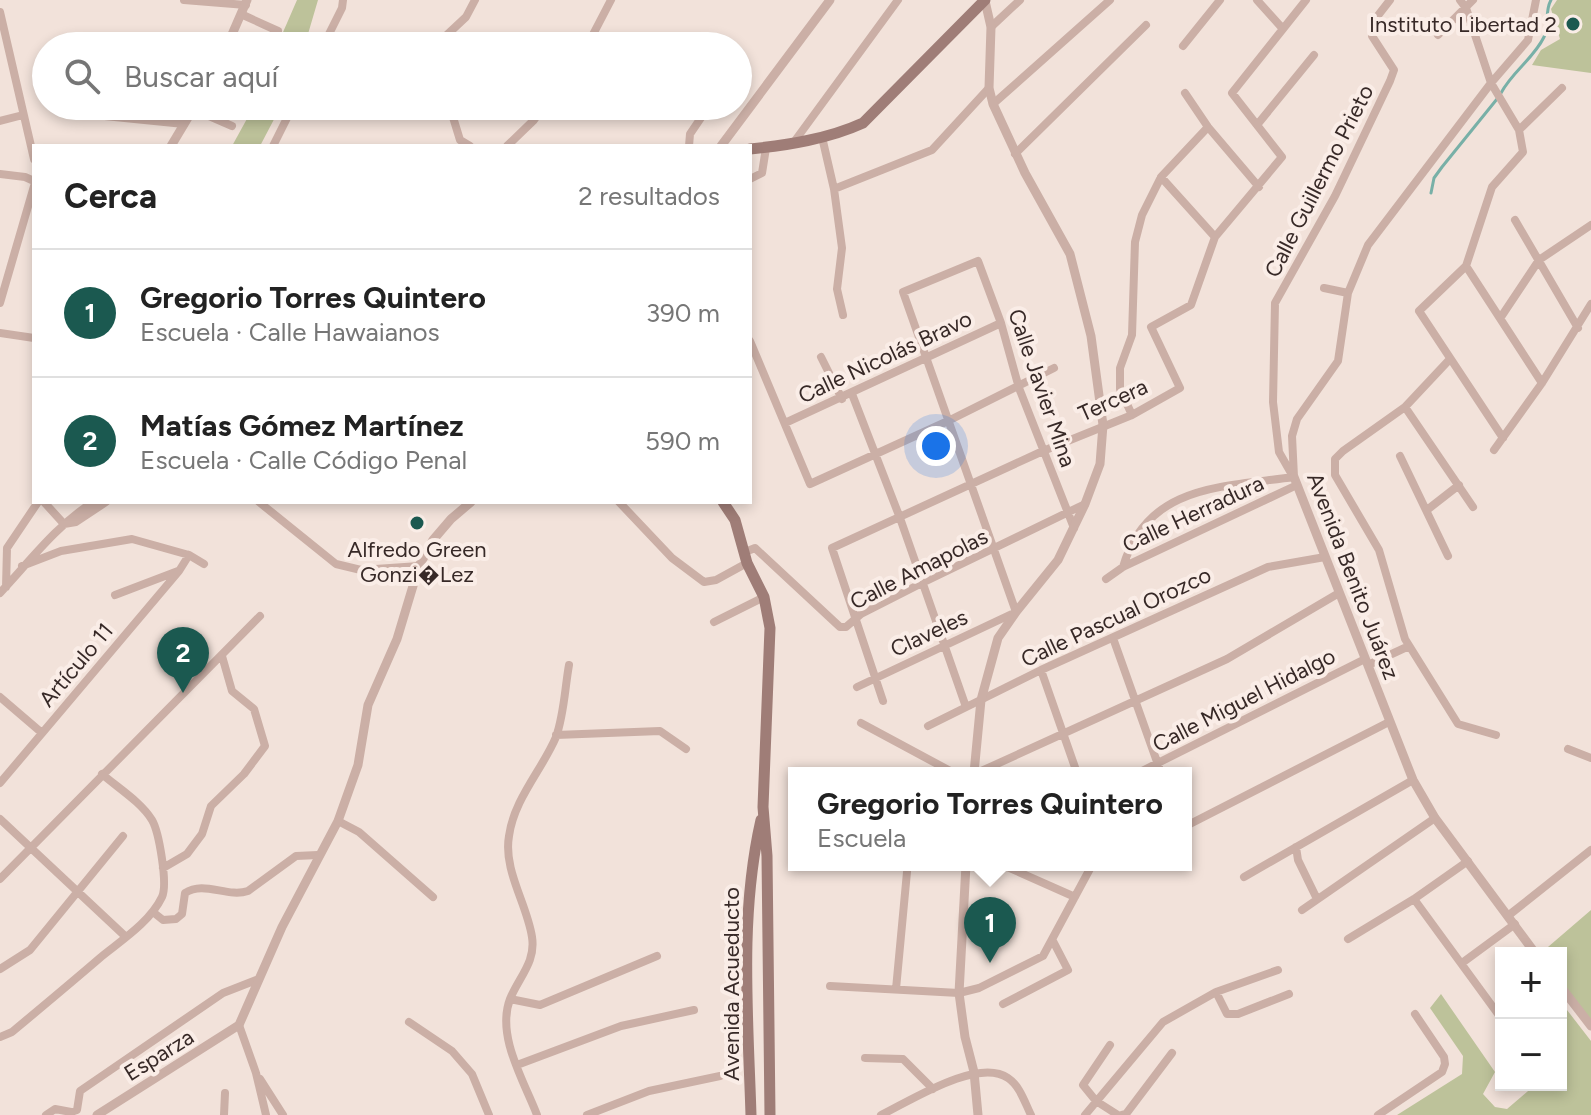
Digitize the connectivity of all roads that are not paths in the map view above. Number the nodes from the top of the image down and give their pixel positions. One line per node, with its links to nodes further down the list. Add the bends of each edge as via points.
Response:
1 (184, 0): 17 (street)
2 (343, 0): 25 (street)
3 (475, 0): 26 (street)
4 (611, 0): 27 (street)
5 (830, 0): 35 (street)
6 (898, 0): 53 (street)
7 (985, 0): 21 (street); 52 (main road, via 863,123)
8 (1020, 0): 21 (street)
9 (1110, 0): 36 (street)
10 (1220, 0): 29 (street)
11 (1257, 0): 22 (street)
12 (1306, 0): 22 (street)
13 (1460, 0): 18 (street)
14 (1473, 0): 18 (street)
15 (1536, 0): 31 (street, Avenida Benito Juárez, via 1528,40)
16 (1387, 1): 104 (street, Calle Guillermo Prieto, via 1372,36 1394,70 1390,81 1335,196 1275,303 1273,402 1279,452)
17 (245, 6): 23 (street); 24 (street)
18 (1466, 8): 28 (street); 31 (street)
19 (0, 13): 37 (street)
20 (1146, 25): 63 (street)
21 (991, 27): 32 (street)
22 (1283, 29): 48 (street, via 1232,93)
23 (278, 31)
24 (233, 32)
25 (330, 32)
26 (450, 32)
27 (595, 32)
28 (1438, 35)
29 (1183, 46)
30 (1314, 55): 48 (street)
31 (1491, 83): 51 (street); 76 (street, Avenida Benito Juárez, via 1368,245)
32 (989, 88): 36 (street); 69 (street, via 932,150)
33 (1562, 88): 51 (street)
34 (1185, 93): 50 (street)
35 (752, 104)
36 (993, 104): 63 (street)
37 (23, 115): 46 (street); 62 (street)
38 (144, 120): 47 (street)
39 (186, 120): 47 (street)
40 (220, 120): 49 (street)
41 (286, 120): 55 (street)
42 (454, 120): 56 (street)
43 (532, 120): 57 (street)
44 (700, 120): 58 (street)
45 (740, 120): 59 (street)
46 (0, 121)
47 (184, 124): 54 (street)
48 (1257, 125): 68 (street, via 1282,157)
49 (232, 126)
50 (1208, 127): 65 (street); 68 (street)
51 (1519, 130): 74 (street, via 1523,152 1492,187)
52 (822, 137): 53 (main road); 69 (street)
53 (794, 142): 60 (main road)
54 (173, 144)
55 (274, 144)
56 (467, 144)
57 (512, 144)
58 (689, 144)
59 (722, 144)
60 (766, 148): 61 (main road); 66 (street, via 762,173)
61 (752, 149)
62 (32, 151)
63 (1015, 154): 98 (street, via 1070,254 1091,336)
64 (0, 174): 67 (street)
65 (1161, 177): 72 (street); 95 (street, via 1135,242 1132,335 1120,368 1120,389)
66 (752, 178)
67 (32, 180): 77 (street)
68 (1259, 187): 72 (street)
69 (834, 189): 79 (street, via 842,248 837,289)
70 (1515, 220): 73 (street)
71 (1591, 225): 73 (street)
72 (1215, 237): 95 (street, Tercera, via 1191,305 1151,327 1180,388)
73 (1539, 260): 80 (street); 82 (street)
74 (1466, 266): 80 (street); 88 (street, via 1419,311)
75 (1324, 288): 76 (street)
76 (1348, 293): 104 (street, Avenida Benito Juárez, via 1338,361 1294,428)
77 (0, 303)
78 (1591, 304): 82 (street)
79 (843, 315)
80 (1501, 317): 90 (street)
81 (1001, 323): 87 (street, Calle Nicolás Bravo); 87 (street, Calle Javier Mina, via 978,261 903,292); 91 (street, Calle Javier Mina)
82 (1578, 328): 90 (street)
83 (0, 333): 84 (street)
84 (32, 338)
85 (752, 346): 97 (street)
86 (821, 357): 93 (street)
87 (928, 357): 92 (street, Calle Nicolás Bravo); 96 (street)
88 (1450, 359): 94 (street); 99 (street)
89 (1054, 368): 91 (street)
90 (1542, 383): 99 (street)
91 (1019, 388): 96 (street); 101 (street, Calle Javier Mina)
92 (852, 394): 93 (street, Calle Nicolás Bravo); 102 (street)
93 (842, 399): 97 (street, Calle Nicolás Bravo)
94 (1405, 407): 106 (street); 144 (street, via 1343,451 1335,459 1335,475 1379,550)
95 (1132, 415): 98 (street, Tercera)
96 (948, 421): 102 (street); 105 (street)
97 (785, 423): 102 (street, via 810,484)
98 (1103, 425): 101 (street, Tercera); 115 (street, via 1100,464)
99 (1503, 438): 100 (street)
100 (1494, 450)
101 (1043, 451): 105 (street, Tercera); 118 (street, Calle Javier Mina)
102 (876, 454): 119 (street)
103 (1400, 456): 117 (street)
104 (1295, 481): 125 (street, Avenida Benito Juárez); 130 (street, Calle Herradura); 130 (street, via 1198,491 1163,506 1130,545)
105 (972, 484): 119 (street, Tercera); 122 (street)
106 (1459, 485): 116 (street); 117 (street)
107 (40, 504): 134 (street, via 7,548)
108 (43, 504): 120 (street)
109 (90, 504): 120 (street)
110 (103, 504): 120 (street)
111 (261, 504): 129 (street, via 336,564 361,570)
112 (469, 504): 129 (street, via 433,540)
113 (621, 504): 126 (street, via 672,558 704,582 716,580)
114 (724, 504): 126 (main road, Avenida Acueducto)
115 (1085, 504): 118 (street, Calle Amapolas); 121 (street)
116 (1473, 507)
117 (1427, 510): 124 (street)
118 (1068, 514): 121 (street, Calle Javier Mina); 122 (street, Calle Amapolas)
119 (900, 518): 133 (street); 140 (street, via 832,548)
120 (64, 524): 128 (street)
121 (1074, 528): 138 (street, via 1058,560)
122 (994, 550): 133 (street, Calle Amapolas); 138 (street)
123 (189, 555): 127 (street); 128 (street, via 132,539 61,551); 131 (street, Artículo 11)
124 (1448, 556)
125 (1325, 557): 135 (street, Avenida Benito Juárez); 142 (street, Calle Pascual Orozco, via 1268,567)
126 (746, 558): 137 (main road, Avenida Acueducto); 140 (street, Calle Amapolas, via 755,548 840,627)
127 (204, 564)
128 (22, 566): 134 (street)
129 (419, 566): 178 (street, via 397,639 368,705 358,765)
130 (1123, 567): 132 (street, Calle Herradura)
131 (179, 571): 136 (street, Artículo 11); 159 (street, Artículo 11)
132 (1106, 579)
133 (922, 583): 140 (street, Calle Amapolas); 143 (street)
134 (3, 590)
135 (1339, 593): 146 (street, Avenida Benito Juárez); 154 (street, via 1227,659)
136 (115, 595)
137 (764, 597): 141 (street); 175 (main road, Avenida Acueducto, via 770,628)
138 (1016, 612): 143 (street, Claveles); 152 (street, via 998,638)
139 (260, 616): 145 (street)
140 (855, 620): 149 (street)
141 (714, 622)
142 (1113, 638): 148 (street, Calle Pascual Orozco); 154 (street)
143 (943, 646): 149 (street, Claveles); 155 (street)
144 (1409, 646): 146 (street, Calle Miguel Hidalgo); 162 (street, via 1458,724)
145 (222, 656): 172 (street); 186 (street, via 232,691 254,709 265,746 211,806 202,834 187,854)
146 (1367, 662): 156 (street, Avenida Benito Juárez); 171 (street, Calle Miguel Hidalgo)
147 (569, 665): 161 (street)
148 (1041, 670): 152 (street, Calle Pascual Orozco); 160 (street)
149 (874, 679): 150 (street, Claveles); 153 (street)
150 (857, 687)
151 (0, 697): 159 (street)
152 (981, 700): 155 (street, Calle Pascual Orozco); 167 (street)
153 (883, 701)
154 (1135, 701): 160 (street); 170 (street)
155 (966, 707): 158 (street, Calle Pascual Orozco)
156 (1389, 722): 173 (street, Avenida Benito Juárez); 179 (street)
157 (861, 723): 166 (street)
158 (928, 726)
159 (42, 733): 174 (street, Artículo 11)
160 (1063, 734): 168 (street); 169 (street)
161 (556, 735): 163 (street, via 660,731); 216 (street, via 517,808 509,836 509,855 532,939 530,963)
162 (1496, 735)
163 (686, 749)
164 (1568, 749): 165 (street)
165 (1591, 758)
166 (943, 767)
167 (976, 767)
168 (989, 767)
169 (1075, 767)
170 (1159, 767)
171 (1164, 767)
172 (102, 774): 182 (street); 186 (street, via 154,823)
173 (1413, 780): 176 (street, Avenida Benito Juárez); 181 (street)
174 (0, 783)
175 (763, 807): 244 (main road, Avenida Acueducto, via 753,856 747,963); 245 (main road, Avenida Acueducto)
176 (1435, 818): 185 (street, Avenida Benito Juárez); 196 (street)
177 (0, 819): 182 (street)
178 (338, 821): 184 (street); 194 (street, via 359,832)
179 (1192, 823)
180 (123, 836): 193 (street)
181 (1296, 847): 191 (street); 196 (street)
182 (31, 848): 192 (street); 193 (street)
183 (1591, 850): 200 (street)
184 (318, 855): 199 (street, via 296,856 248,891 189,890 176,919 163,920); 209 (street)
185 (1468, 861): 197 (street); 200 (street, Avenida Benito Juárez)
186 (163, 868): 199 (street, via 165,888)
187 (966, 871): 213 (street)
188 (1016, 871): 195 (street)
189 (1089, 871): 195 (street)
190 (907, 872): 211 (street)
191 (1244, 877)
192 (0, 879)
193 (78, 893): 201 (street); 207 (street, via 30,950)
194 (433, 897)
195 (1075, 897): 203 (street)
196 (1317, 899): 198 (street)
197 (1414, 899): 202 (street); 206 (street)
198 (1302, 910)
199 (153, 912): 201 (street)
200 (1512, 920): 204 (street, Avenida Benito Juárez); 206 (street)
201 (126, 937): 224 (street)
202 (1348, 939)
203 (1053, 941): 213 (street, via 1043,956); 217 (street, via 1068,970)
204 (1531, 947)
205 (657, 956): 216 (street, via 540,1005)
206 (1462, 963): 219 (street)
207 (0, 969)
208 (1278, 970): 212 (street)
209 (259, 979): 222 (street); 235 (street, via 223,993 80,1091)
210 (830, 986): 211 (street)
211 (896, 989): 213 (street)
212 (1216, 992): 214 (street, via 1227,1014); 234 (street, via 1163,1022)
213 (959, 993): 229 (street)
214 (1289, 994)
215 (1567, 995): 223 (street)
216 (510, 999): 228 (street, via 508,1040)
217 (1003, 1004)
218 (694, 1010): 228 (street, via 621,1026)
219 (1495, 1010)
220 (1415, 1014): 251 (street, via 1445,1064 1442,1072)
221 (409, 1022): 241 (street, via 452,1051 472,1074)
222 (239, 1025): 230 (street); 237 (street, Esparza)
223 (1591, 1026)
224 (0, 1037)
225 (1110, 1045): 234 (street, via 1083,1085)
226 (1172, 1053): 250 (street)
227 (865, 1058): 232 (street, via 903,1059)
228 (517, 1065): 242 (street)
229 (974, 1072): 232 (street); 247 (street); 248 (street, via 1007,1077)
230 (256, 1073): 239 (street); 240 (street)
231 (720, 1076): 243 (street, via 649,1091)
232 (933, 1089): 246 (street)
233 (225, 1093): 238 (street)
234 (1096, 1101): 249 (street); 250 (street)
235 (79, 1112): 236 (street, via 55,1109)
236 (46, 1115)
237 (97, 1115)
238 (224, 1115)
239 (266, 1115)
240 (283, 1115)
241 (489, 1115)
242 (537, 1115)
243 (587, 1115)
244 (751, 1115)
245 (770, 1115)
246 (881, 1115)
247 (978, 1115)
248 (1031, 1115)
249 (1085, 1115)
250 (1120, 1115)
251 (1378, 1115)

